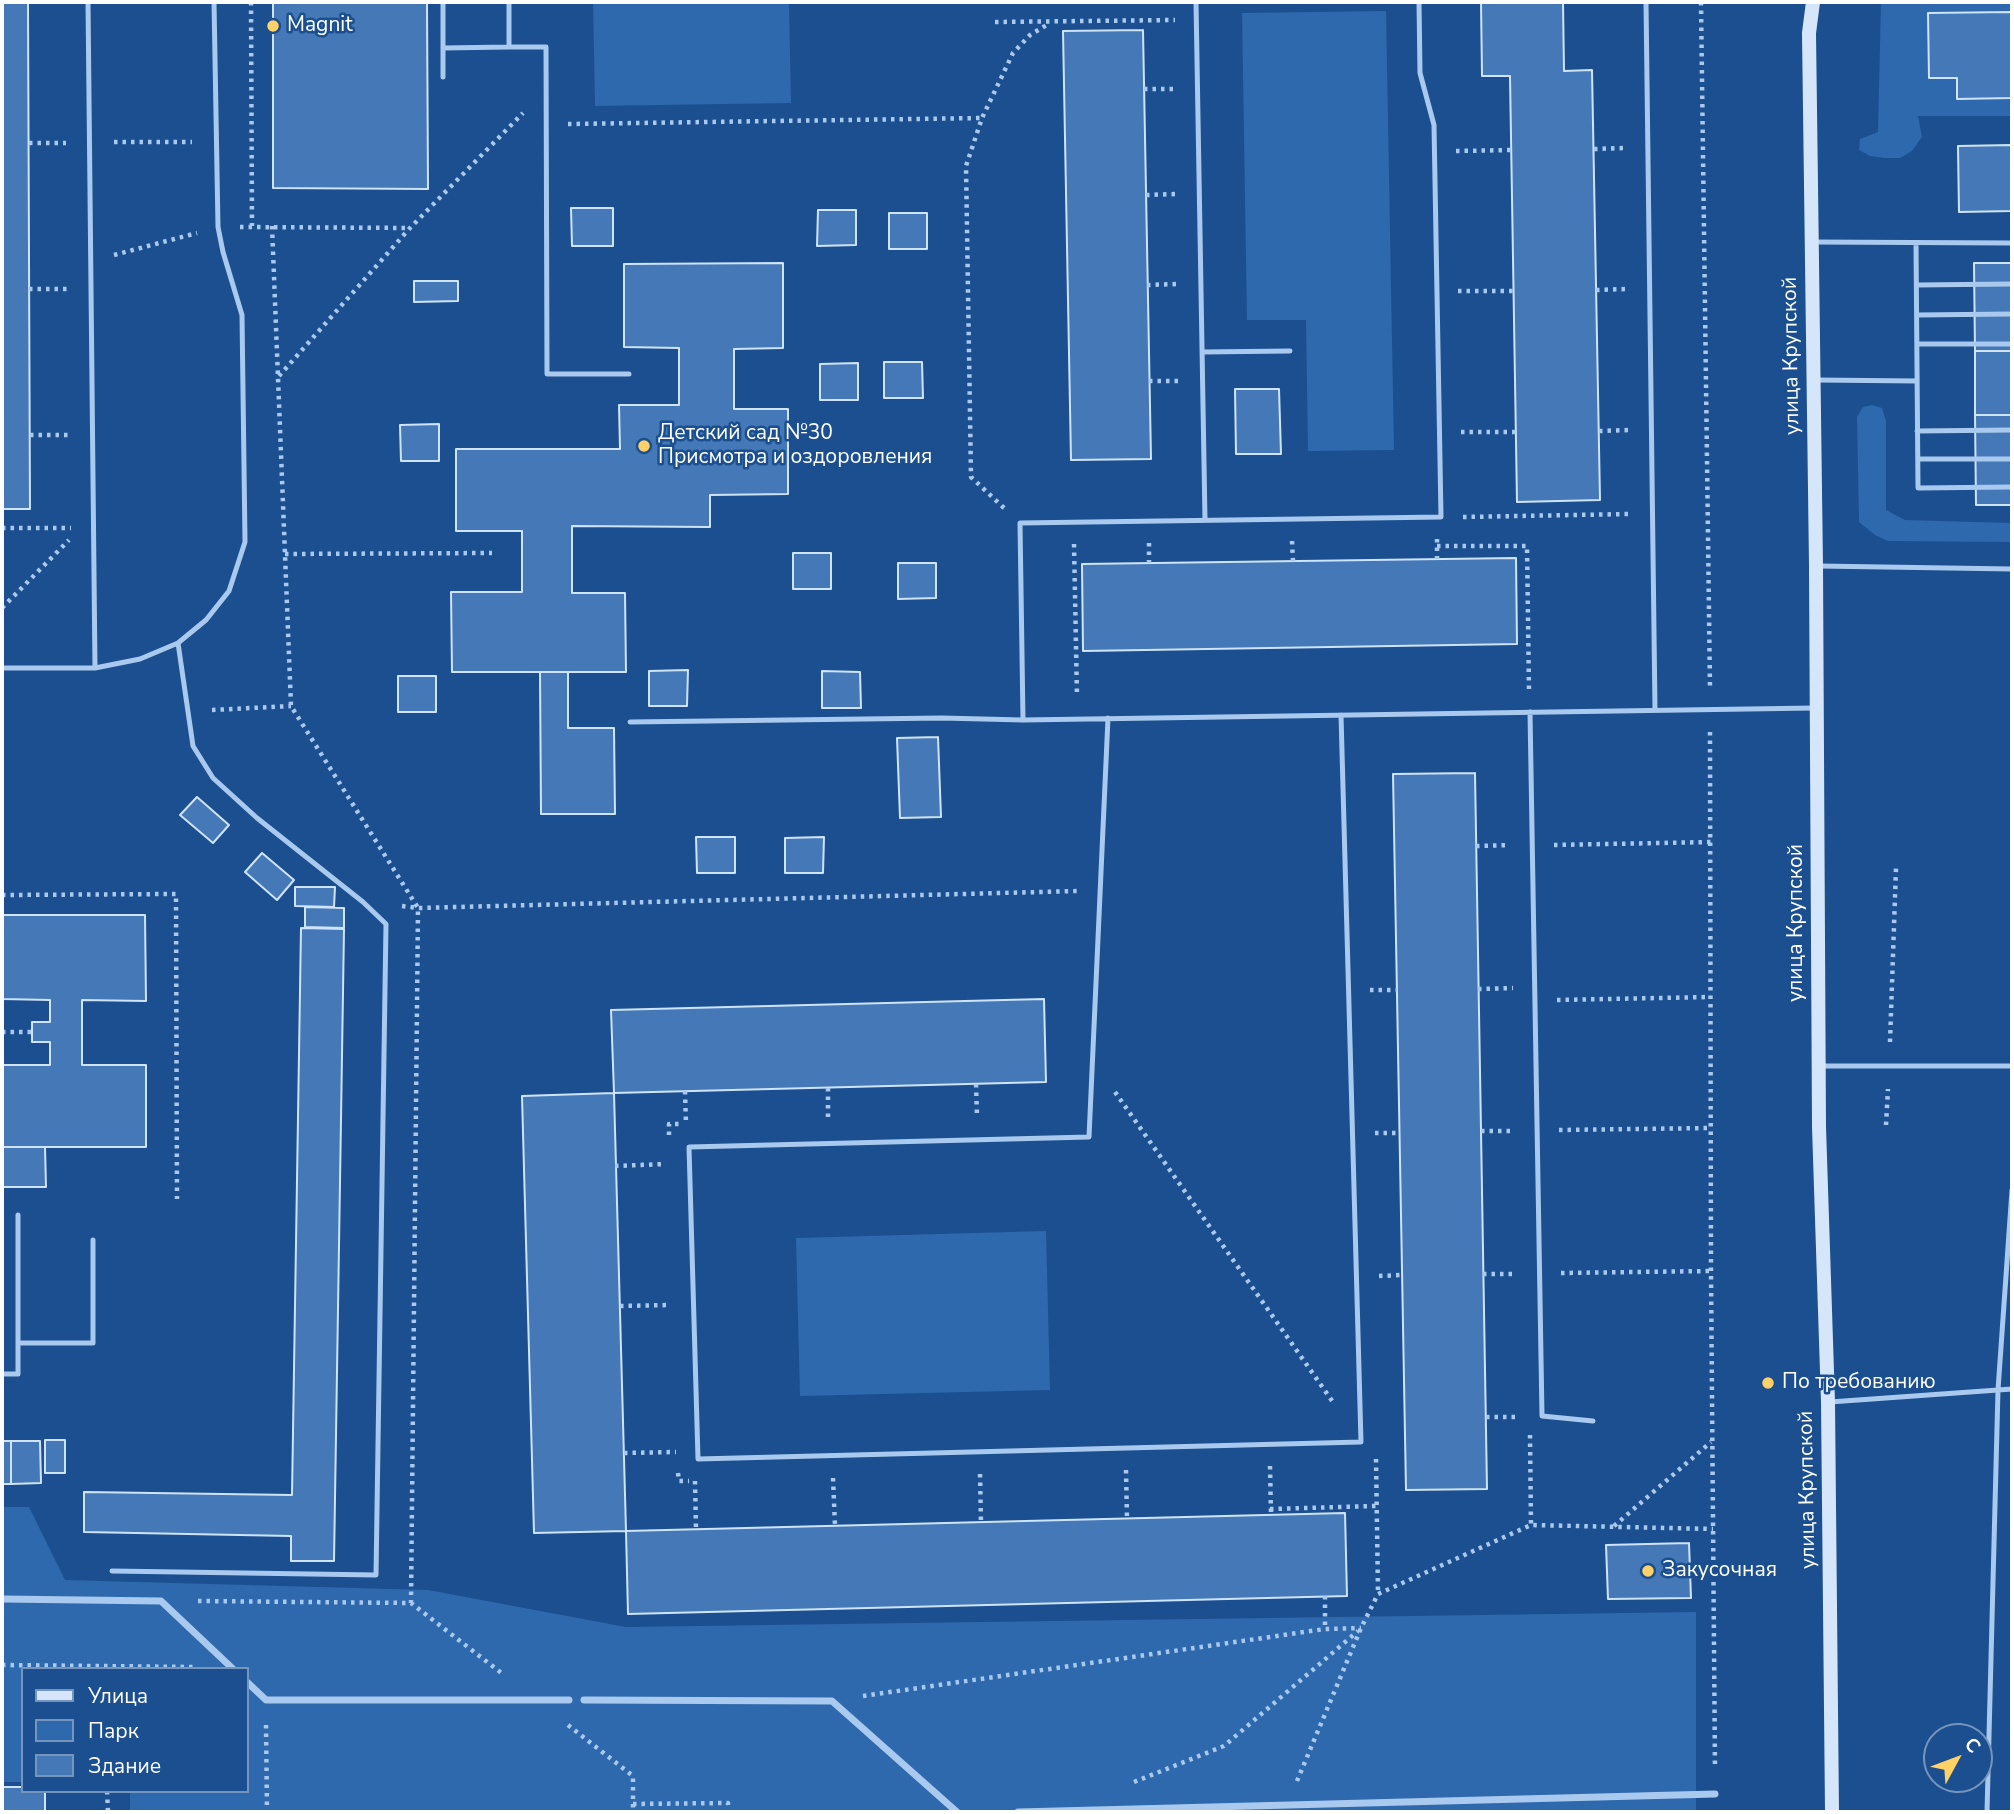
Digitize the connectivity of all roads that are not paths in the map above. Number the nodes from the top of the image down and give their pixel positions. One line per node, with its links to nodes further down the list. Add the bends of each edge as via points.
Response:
1 (88, 2): 38 (lane)
2 (214, 2): 36 (lane, via 218,227 242,315 245,542 229,591 206,620)
3 (443, 2): 12 (lane)
4 (509, 2): 11 (lane)
5 (1196, 2): 24 (lane)
6 (1419, 2): 33 (lane, via 1420,73 1434,125 1441,517)
7 (1646, 2): 40 (lane)
8 (1804, 2): 10 (main road, улица Крупской)
9 (1813, 2): 10 (main road, улица Крупской)
10 (1809, 33): 14 (main road, улица Крупской)
11 (509, 47): 12 (lane); 25 (lane, via 546,47 547,374)
12 (443, 48): 13 (lane)
13 (443, 77)
14 (1811, 242): 16 (lane); 26 (main road, улица Крупской)
15 (2012, 243): 16 (lane)
16 (1916, 244): 18 (lane)
17 (2012, 284): 18 (lane)
18 (1917, 285): 20 (lane)
19 (2012, 314): 20 (lane)
20 (1917, 315): 22 (lane)
21 (2012, 344): 22 (lane)
22 (1917, 345): 27 (lane)
23 (1290, 351): 24 (lane)
24 (1202, 352): 33 (lane)
25 (629, 374)
26 (1813, 380): 27 (lane); 34 (main road, улица Крупской)
27 (1917, 380): 29 (lane)
28 (2012, 430): 29 (lane)
29 (1917, 431): 31 (lane)
30 (2012, 458): 31 (lane)
31 (1918, 459): 32 (lane, via 1918,488)
32 (2012, 487)
33 (1205, 520): 44 (lane, via 1020,523)
34 (1816, 566): 35 (lane); 39 (main road, улица Крупской)
35 (2012, 569)
36 (178, 643): 38 (lane, via 140,659); 57 (lane, via 193,746 213,778 386,924 376,1575)
37 (2, 668): 38 (lane)
38 (94, 668)
39 (1817, 708): 40 (lane); 46 (main road, улица Крупской)
40 (1654, 710): 41 (lane)
41 (1530, 712): 42 (lane); 56 (lane, via 1542,1416)
42 (1340, 715): 43 (lane); 43 (lane, via 1361,1442 698,1459 689,1147 1089,1136)
43 (1108, 718): 44 (lane)
44 (1023, 720): 45 (lane)
45 (631, 722)
46 (1819, 1066): 47 (lane); 55 (main road, улица Крупской)
47 (2012, 1066)
48 (2012, 1190): 53 (lane)
49 (18, 1215): 51 (lane)
50 (93, 1240): 51 (lane, via 93,1343)
51 (18, 1343): 52 (lane, via 18,1374)
52 (2, 1374)
53 (1998, 1390): 54 (lane); 55 (lane); 67 (lane)
54 (2012, 1390)
55 (1828, 1402): 66 (main road, улица Крупской)
56 (1593, 1420)
57 (112, 1571)
58 (2, 1599): 59 (street, via 161,1601)
59 (231, 1667)
60 (248, 1683): 61 (street, via 266,1700)
61 (569, 1700)
62 (584, 1700): 64 (street, via 832,1700)
63 (1716, 1794): 65 (street)
64 (957, 1812)
65 (1018, 1812)
66 (1832, 1812)
67 (1987, 1812)

